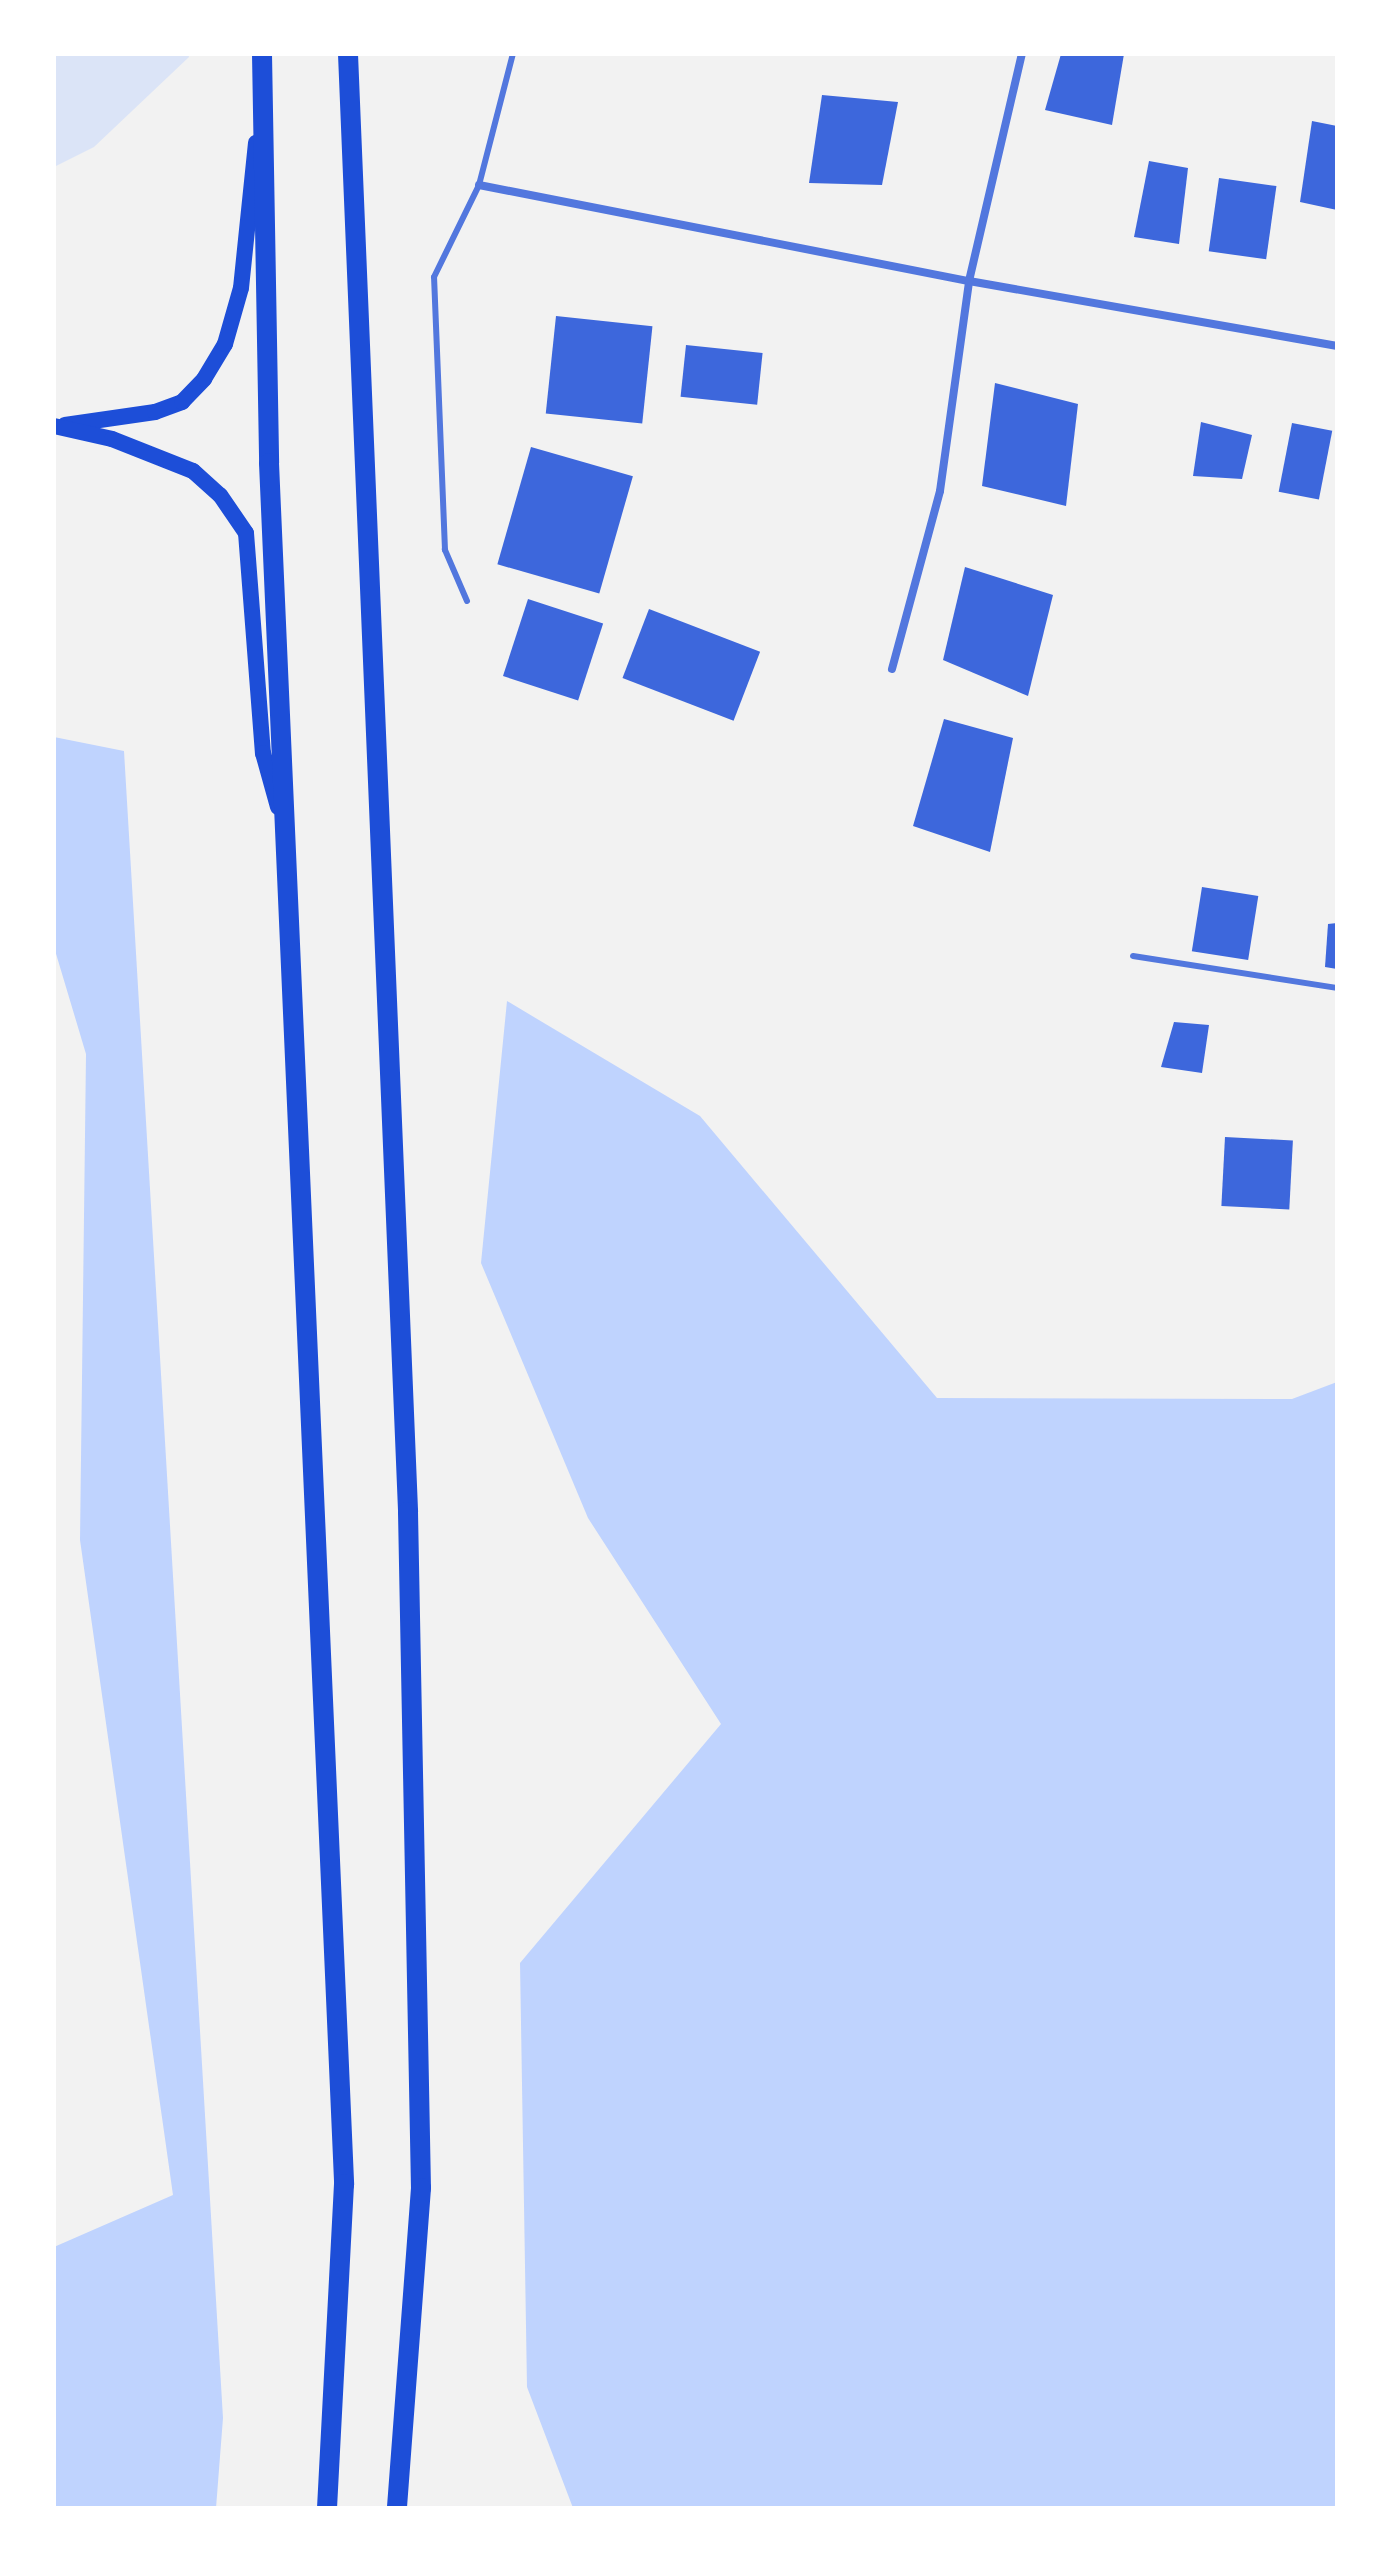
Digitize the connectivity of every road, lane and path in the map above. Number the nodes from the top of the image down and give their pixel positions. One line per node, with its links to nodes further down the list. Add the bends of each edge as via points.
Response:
1 (262, 54): 5 (main road)
2 (348, 54): 16 (main road, via 408,1512 421,2188)
3 (513, 54): 6 (lane)
4 (1022, 54): 7 (street)
5 (260, 108): 9 (main road, via 241,288 225,344 204,379 182,402 155,412); 12 (main road)
6 (479, 185): 7 (street); 10 (lane, via 434,277 445,550)
7 (969, 281): 8 (street); 11 (street, via 940,491)
8 (1337, 346)
9 (55, 426): 12 (main road, via 112,439 193,471 220,495 246,533 263,753)
10 (467, 601)
11 (892, 669)
12 (286, 835): 15 (main road, via 344,2184)
13 (1133, 956): 14 (lane)
14 (1337, 988)
15 (327, 2508)
16 (397, 2508)

